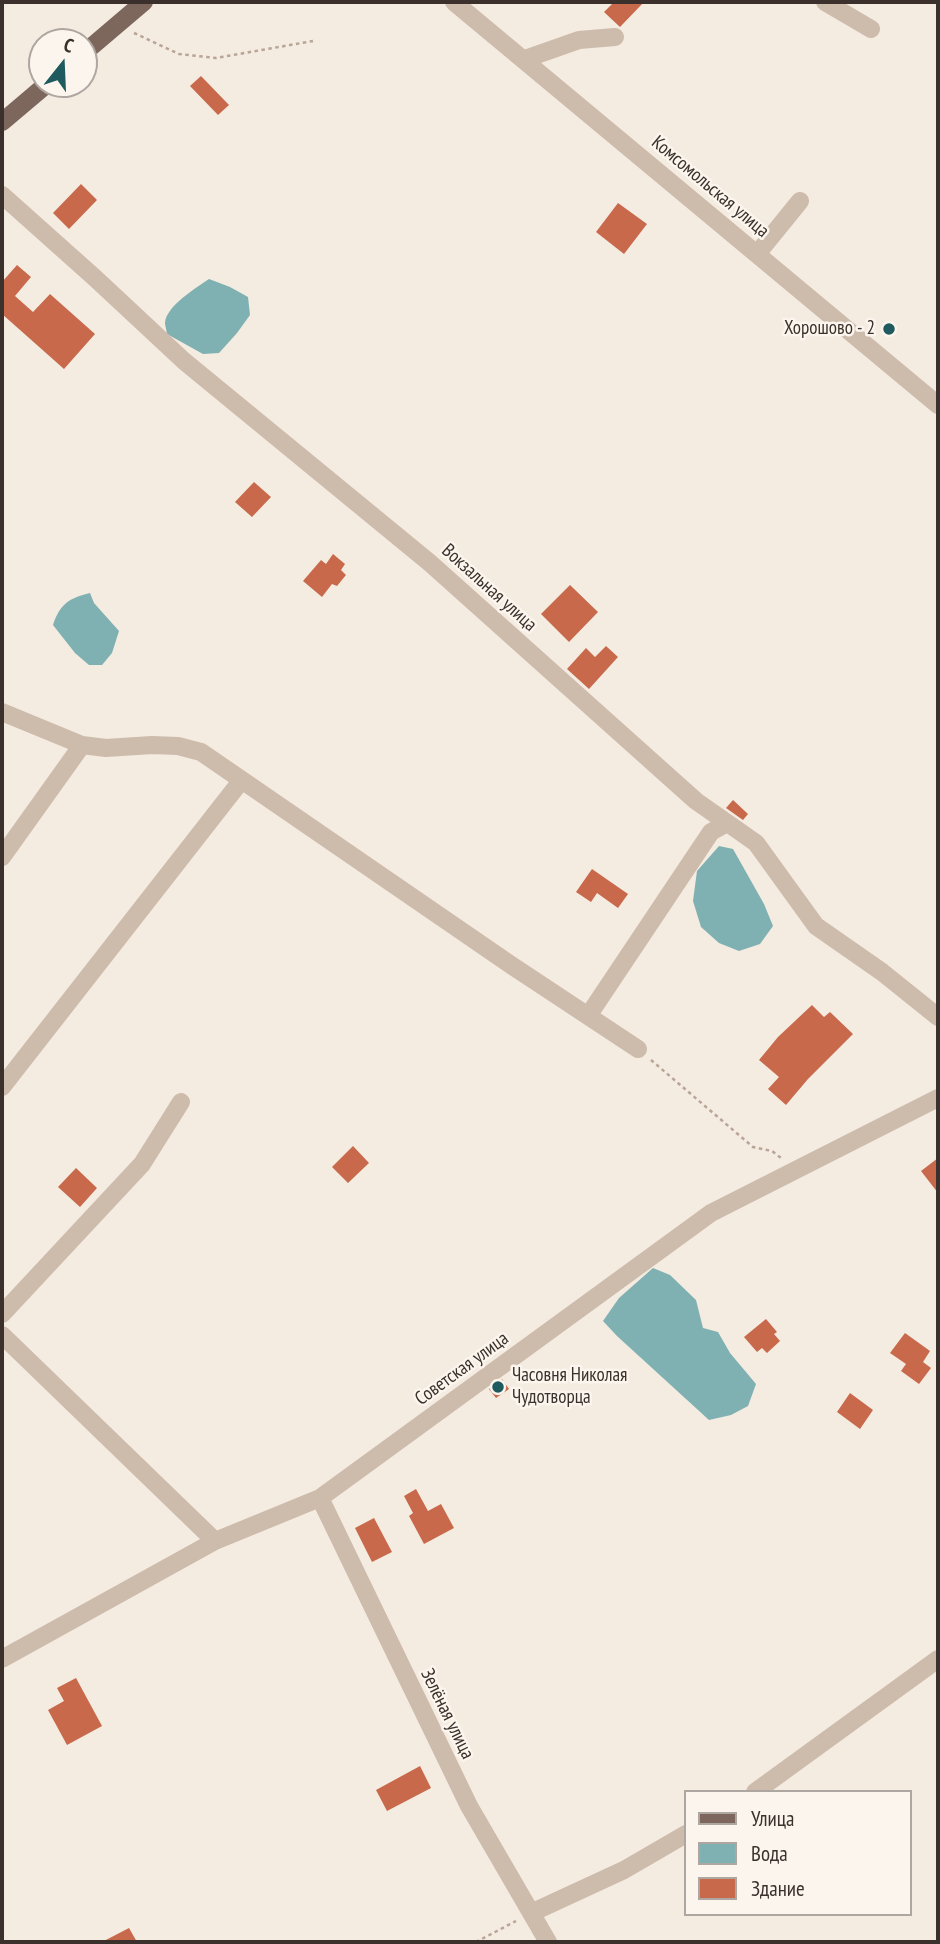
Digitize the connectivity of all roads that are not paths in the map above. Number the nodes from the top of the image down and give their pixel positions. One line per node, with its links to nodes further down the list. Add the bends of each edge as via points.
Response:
1 (144, 2): 6 (main road)
2 (454, 2): 7 (street, Комсомольская улица)
3 (825, 2): 4 (street)
4 (871, 29)
5 (615, 37): 7 (street, via 579,40)
6 (98, 41)
7 (525, 59): 12 (street, Комсомольская улица)
8 (30, 98): 9 (main road)
9 (2, 122)
10 (2, 195): 17 (street, Вокзальная улица, via 184,361 430,563 696,802)
11 (800, 201): 12 (street)
12 (757, 254): 13 (street, Комсомольская улица)
13 (938, 405)
14 (2, 712): 15 (street)
15 (82, 745): 16 (street, via 178,746 201,752); 18 (street)
16 (241, 781): 19 (street); 22 (street)
17 (727, 823): 19 (street, via 711,832); 20 (street, Вокзальная улица, via 756,843 816,926)
18 (2, 857)
19 (588, 1016): 21 (street)
20 (938, 1017)
21 (638, 1049)
22 (2, 1087)
23 (938, 1098): 27 (street, Советская улица, via 711,1213)
24 (181, 1102): 25 (street, via 142,1164)
25 (2, 1314)
26 (2, 1335): 28 (street)
27 (320, 1498): 28 (street, Советская улица); 33 (street, Зелёная улица, via 469,1806)
28 (215, 1541): 29 (street, Советская улица)
29 (2, 1659)
30 (938, 1659): 31 (street)
31 (758, 1790)
32 (684, 1835): 33 (street, via 624,1870)
33 (531, 1913): 34 (street, Зелёная улица)
34 (548, 1942)

